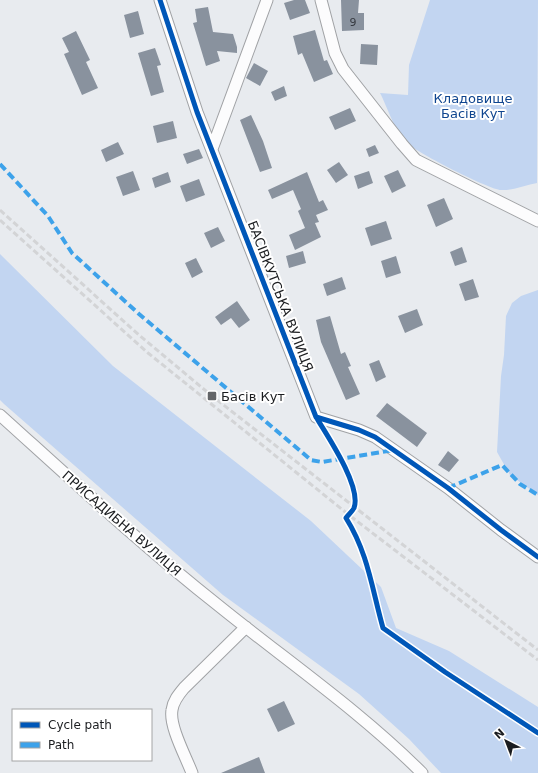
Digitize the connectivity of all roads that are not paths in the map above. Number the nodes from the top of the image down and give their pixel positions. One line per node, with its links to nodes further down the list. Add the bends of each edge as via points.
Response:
1 (160, 0): 4 (street, БАСІВКУТСЬКА ВУЛИЦЯ, via 185,80)
2 (267, 0): 4 (street)
3 (321, 0): 5 (street, via 335,53 343,69 416,160)
4 (212, 149): 7 (street, БАСІВКУТСЬКА ВУЛИЦЯ, via 316,417 374,437 448,488)
5 (538, 221)
6 (0, 415): 8 (street, ПРИСАДИБНА ВУЛИЦЯ, via 110,514)
7 (538, 557)
8 (246, 627): 9 (street, via 176,698 172,709 172,721); 10 (street, ПРИСАДИБНА ВУЛИЦЯ, via 354,711)
9 (192, 773)
10 (422, 773)

